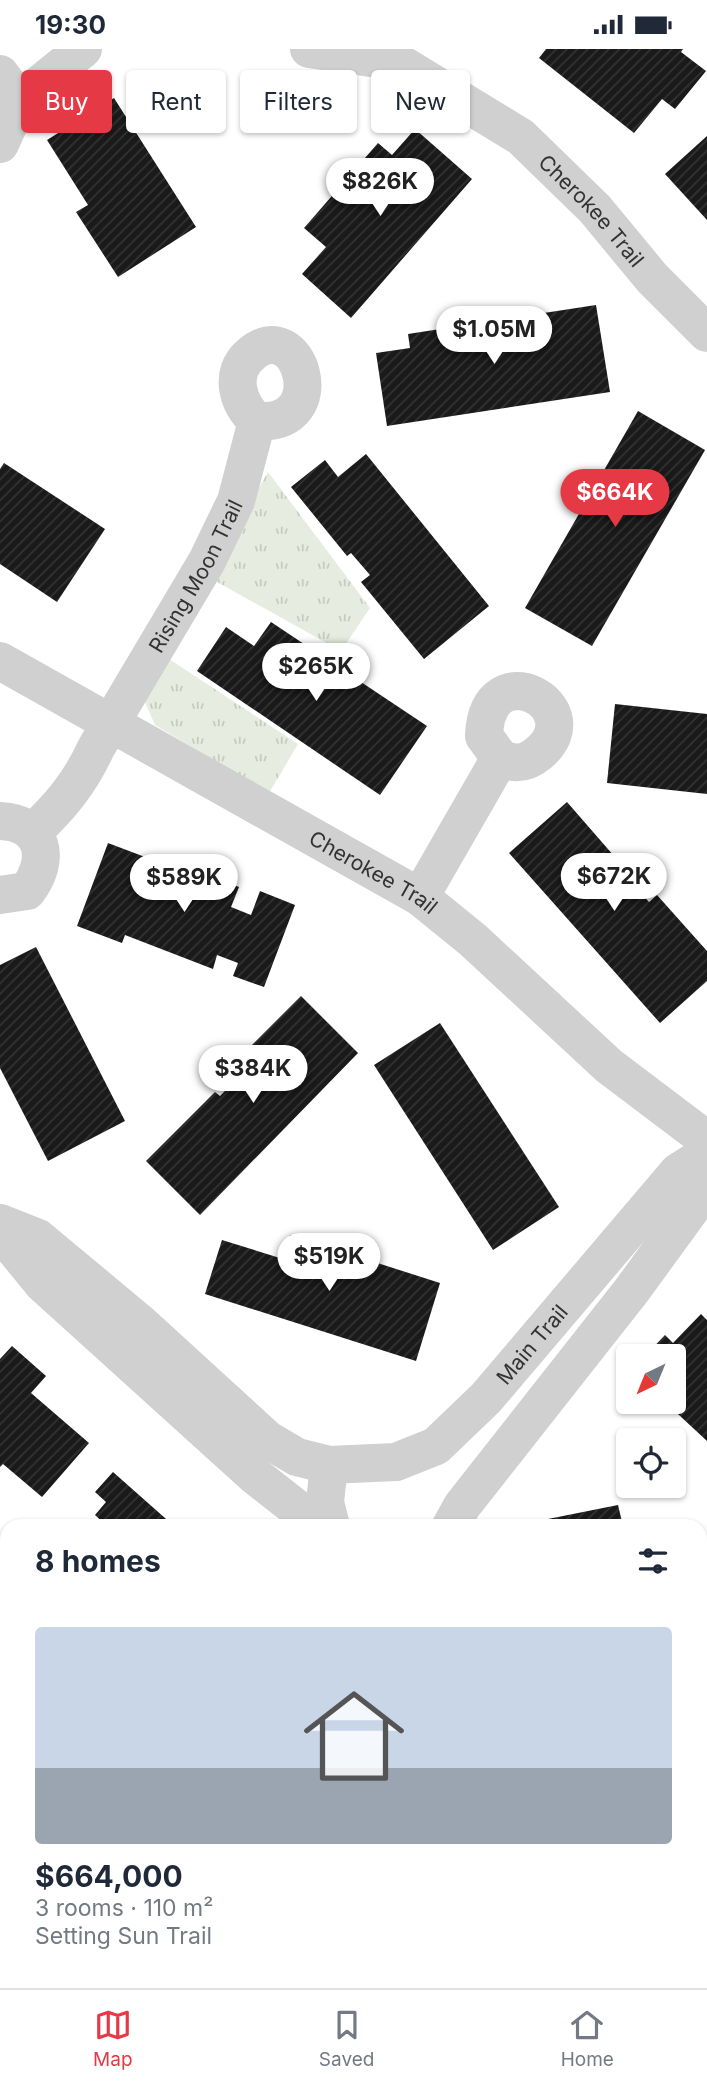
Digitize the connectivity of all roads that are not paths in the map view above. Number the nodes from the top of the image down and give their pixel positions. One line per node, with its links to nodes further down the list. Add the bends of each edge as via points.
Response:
1 (83, 49): 3 (street)
2 (309, 49): 5 (street, Cherokee Trail, via 398,62 521,137 595,209 652,278)
3 (10, 87): 4 (street)
4 (0, 144)
5 (707, 333)
6 (257, 421): 8 (street, Rising Moon Trail, via 236,501 207,561)
7 (0, 661): 8 (street, Cherokee Trail)
8 (113, 723): 10 (street, Rising Moon Trail, via 64,803); 12 (street, Cherokee Trail)
9 (500, 758): 12 (street)
10 (16, 827): 11 (street, via 41,846 42,861 37,879 27,891)
11 (0, 895)
12 (420, 897): 13 (street, Cherokee Trail, via 609,1066)
13 (705, 1163): 15 (street, Main Trail, via 678,1172); 16 (street, Main Trail)
14 (3, 1226): 17 (street, Main Trail, via 38,1238 268,1440 297,1457); 18 (street, Main Trail, via 43,1284 254,1475)
15 (577, 1288): 16 (street); 17 (street, Main Trail, via 486,1398 436,1446 396,1462)
16 (611, 1317): 20 (street, Main Trail)
17 (329, 1465): 19 (street, via 325,1502)
18 (310, 1519)
19 (329, 1519)
20 (455, 1519)

